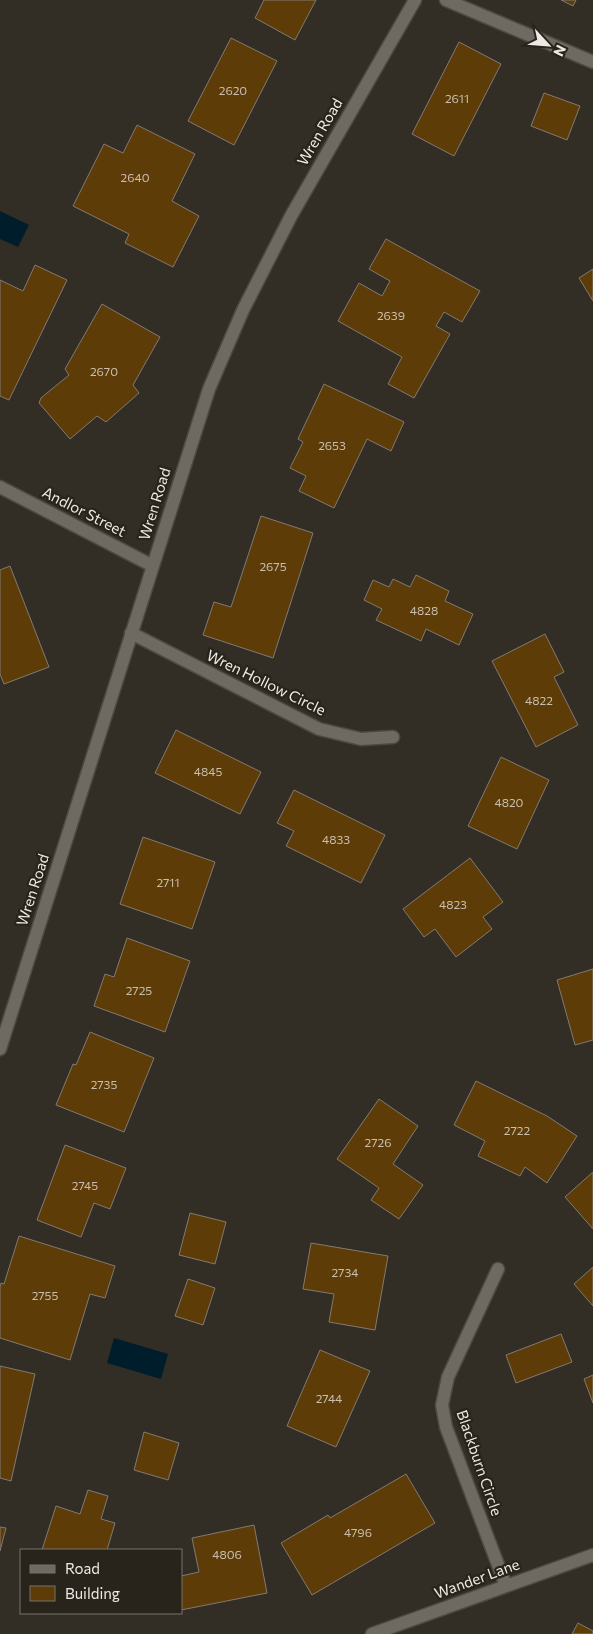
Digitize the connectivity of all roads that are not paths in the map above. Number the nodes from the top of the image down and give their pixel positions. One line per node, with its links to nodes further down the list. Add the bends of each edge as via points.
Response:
1 (415, 0): 5 (street, Wren Road, via 291,216 243,310 209,389)
2 (446, 0): 3 (street)
3 (593, 62)
4 (0, 487): 5 (street, Andlor Street)
5 (153, 566): 6 (street, Wren Road)
6 (131, 633): 7 (street, Wren Hollow Circle, via 319,729 361,739); 8 (street, Wren Road)
7 (393, 737)
8 (0, 1049)
9 (498, 1270): 11 (street, Blackburn Circle, via 448,1377 442,1405 446,1427)
10 (593, 1555): 11 (street, Wander Lane)
11 (506, 1586): 12 (street, Wander Lane)
12 (372, 1634)

